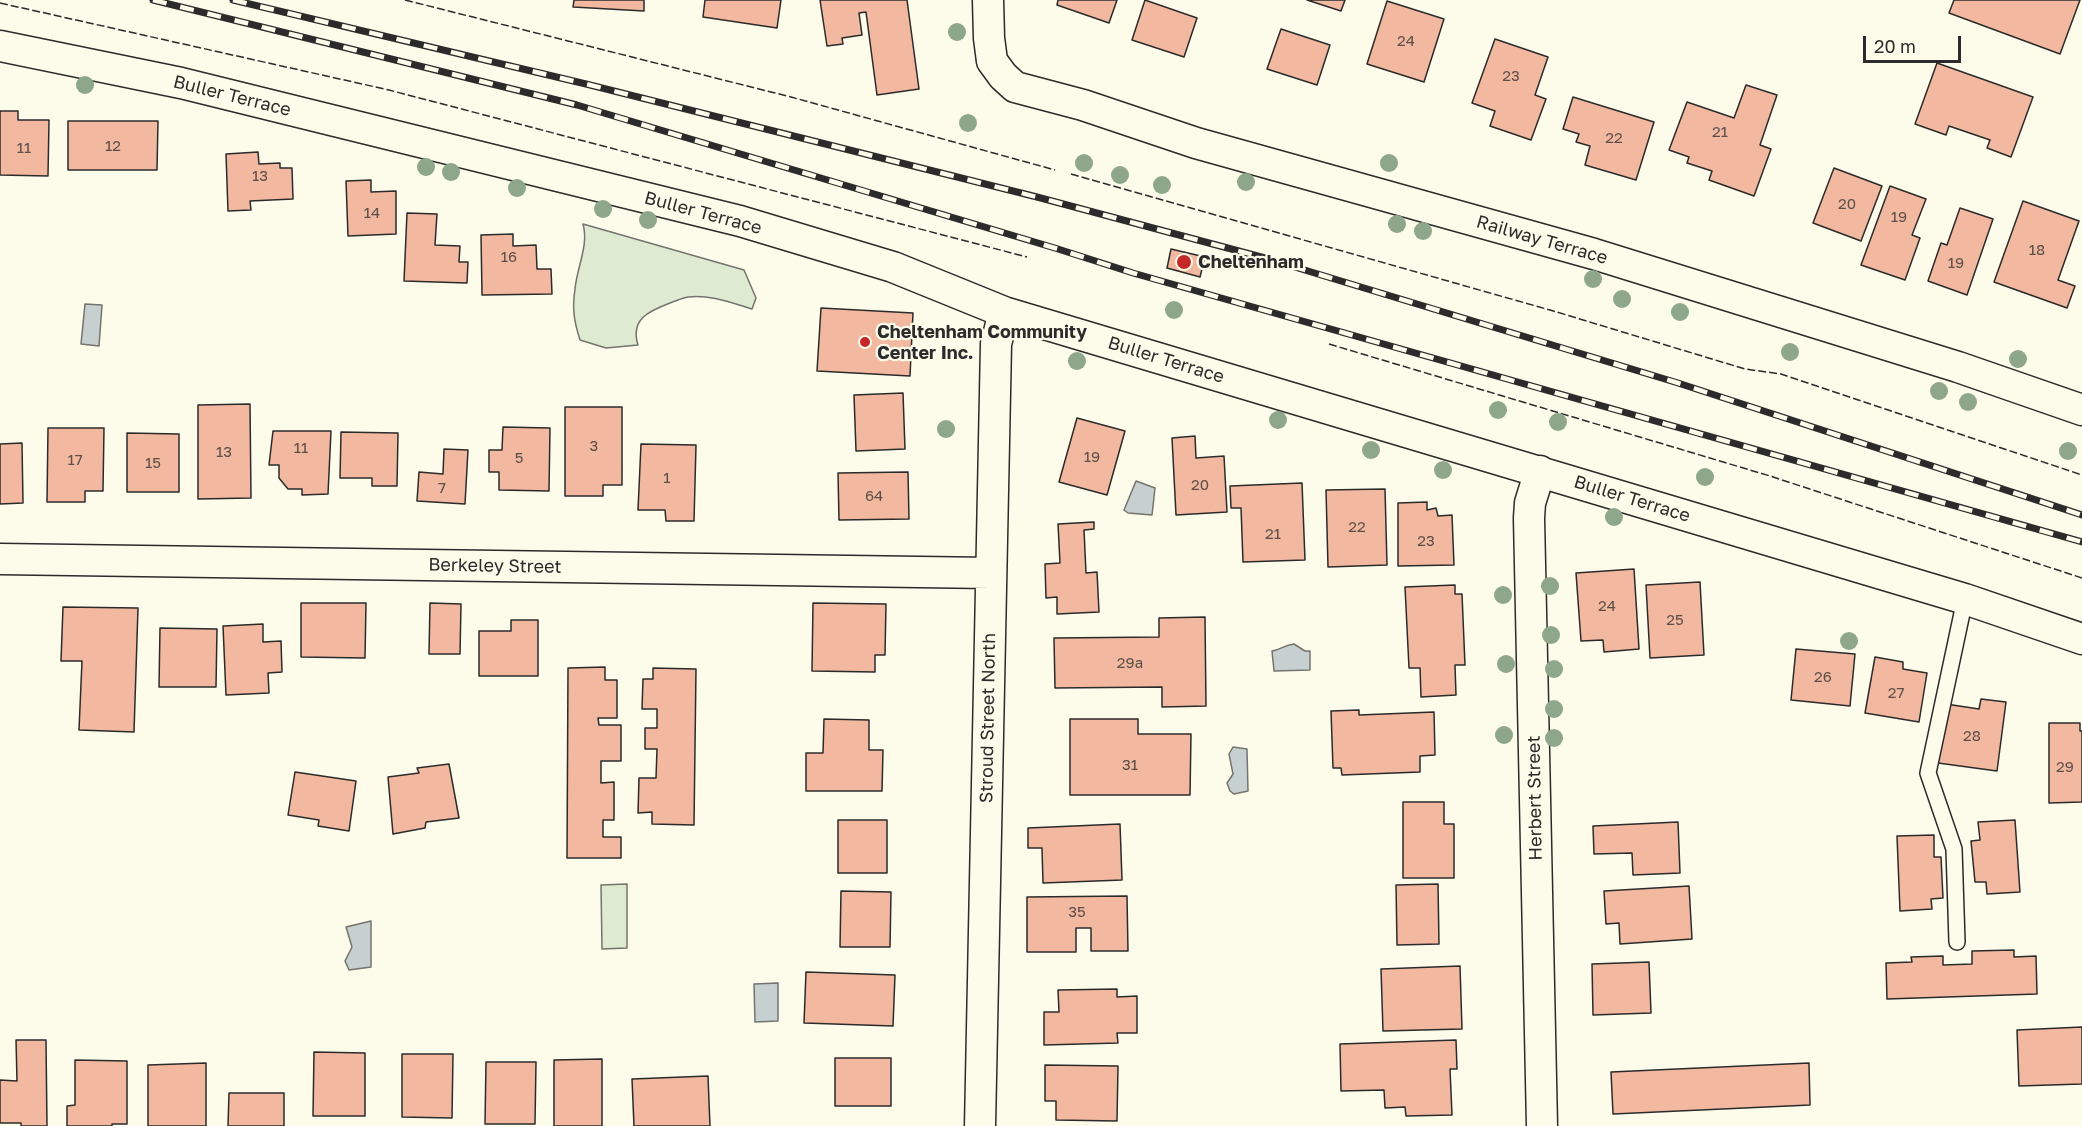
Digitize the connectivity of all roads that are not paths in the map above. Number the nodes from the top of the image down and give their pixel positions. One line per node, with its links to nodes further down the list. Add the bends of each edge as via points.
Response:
1 (988, 0): 4 (street, Railway Terrace, via 992,61 1015,87 1196,143 1594,254 1958,367)
2 (0, 46): 3 (street, Buller Terrace, via 181,83 740,221 893,267)
3 (1005, 312): 5 (street, Buller Terrace); 7 (street, Stroud Street North, via 996,344)
4 (2082, 410)
5 (1540, 471): 8 (street, Buller Terrace); 12 (street, Herbert Street, via 1529,518)
6 (0, 560): 7 (street, Berkeley Street)
7 (990, 573): 11 (street, Stroud Street North)
8 (1965, 599): 9 (street, Buller Terrace); 10 (lane, via 1928,773 1954,849)
9 (2082, 639)
10 (1957, 942)
11 (980, 1126)
12 (1542, 1126)

